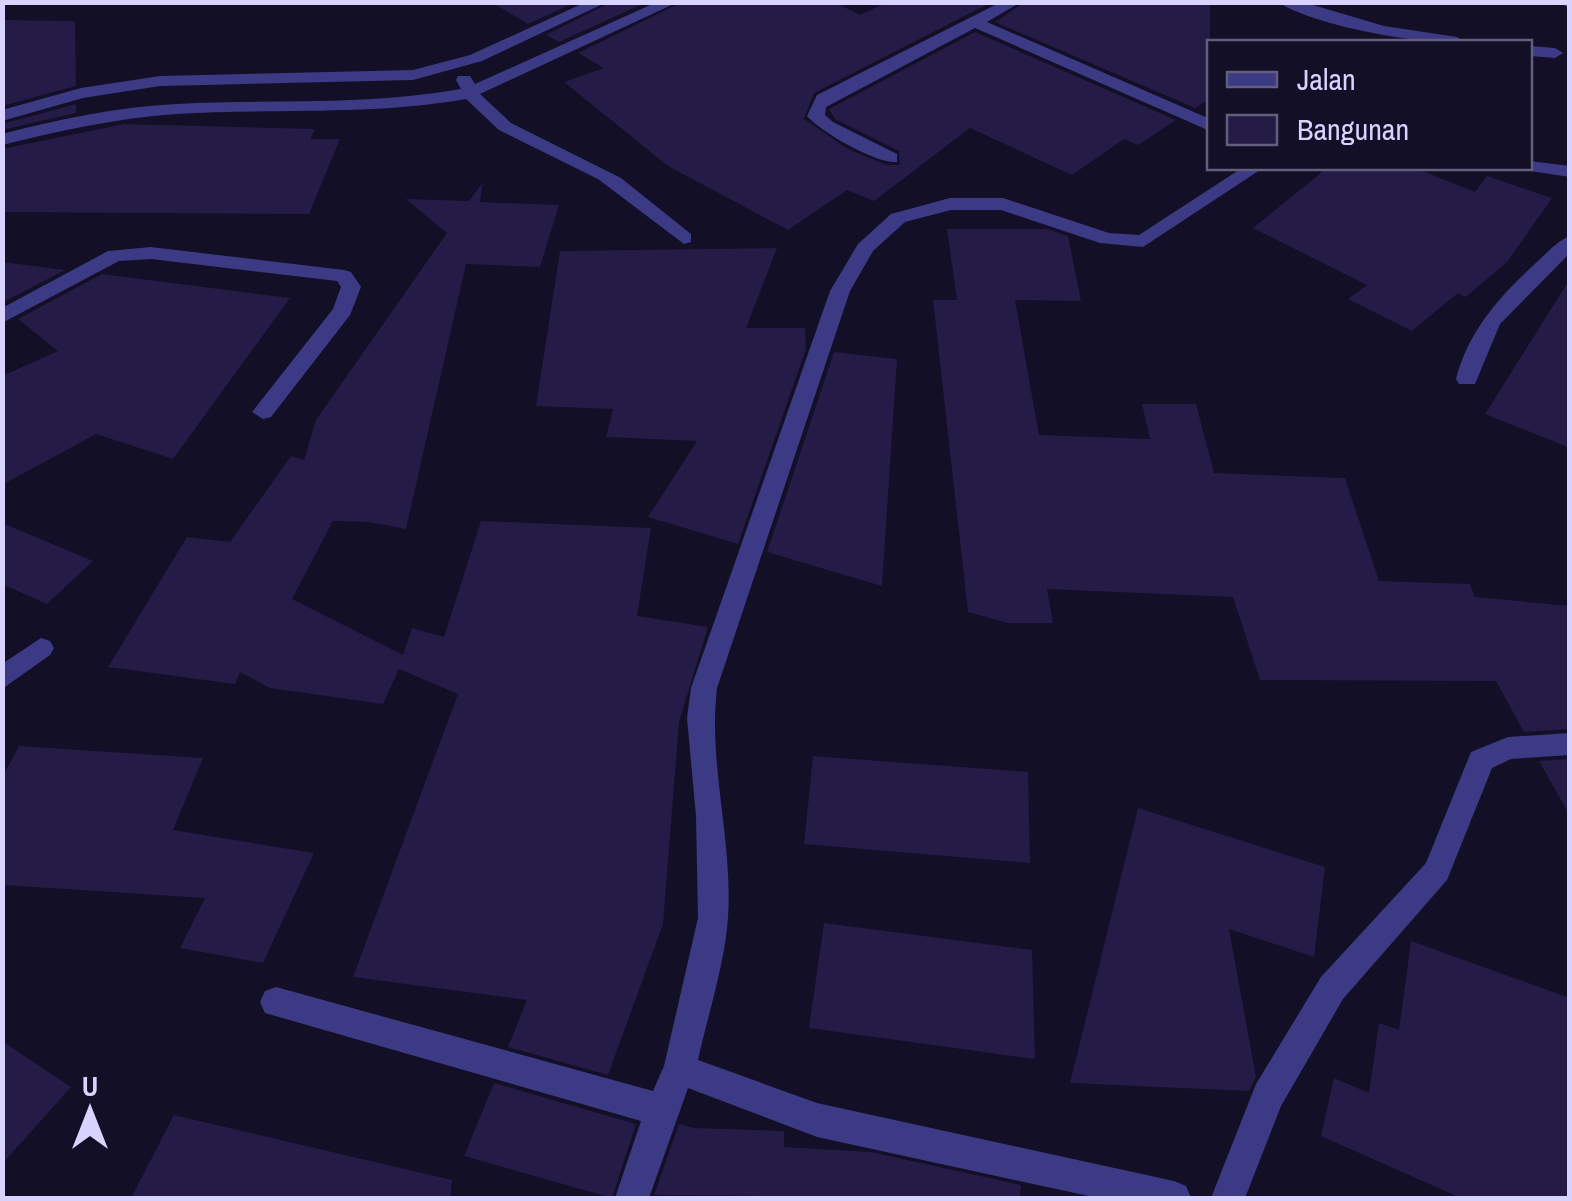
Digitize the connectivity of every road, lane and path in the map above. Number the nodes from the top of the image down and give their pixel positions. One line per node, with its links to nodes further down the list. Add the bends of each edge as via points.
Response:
1 (600, 2): 9 (street)
2 (671, 2): 10 (street)
3 (1014, 2): 5 (street)
4 (1285, 2): 6 (street, via 1382,31)
5 (975, 22): 12 (street); 14 (street, via 817,106 816,116 827,126)
6 (1443, 40)
7 (1532, 50): 8 (street)
8 (1555, 53)
9 (458, 63): 10 (street); 11 (street, via 413,75 160,81 81,93)
10 (469, 93): 13 (street, via 407,104 172,109); 18 (street, via 502,122 624,188)
11 (2, 116)
12 (1207, 125)
13 (2, 140)
14 (892, 158)
15 (1532, 166): 17 (street)
16 (1251, 170): 27 (street, via 1142,242 1107,239 1004,204 950,204 898,218 865,248 840,291 704,688 700,718 712,918)
17 (1570, 172)
18 (684, 238)
19 (1570, 242): 21 (street, via 1483,328)
20 (2, 316): 22 (street, via 115,255 344,276 351,287 344,310)
21 (1467, 379)
22 (263, 412)
23 (42, 648): 24 (street)
24 (2, 679)
25 (1570, 744): 31 (street, via 1508,748 1481,760 1437,871 1332,988 1268,1096)
26 (276, 1002): 28 (street)
27 (680, 1069): 28 (street); 30 (street, via 817,1120)
28 (660, 1110): 29 (street)
29 (632, 1198)
30 (1174, 1198)
31 (1228, 1198)

